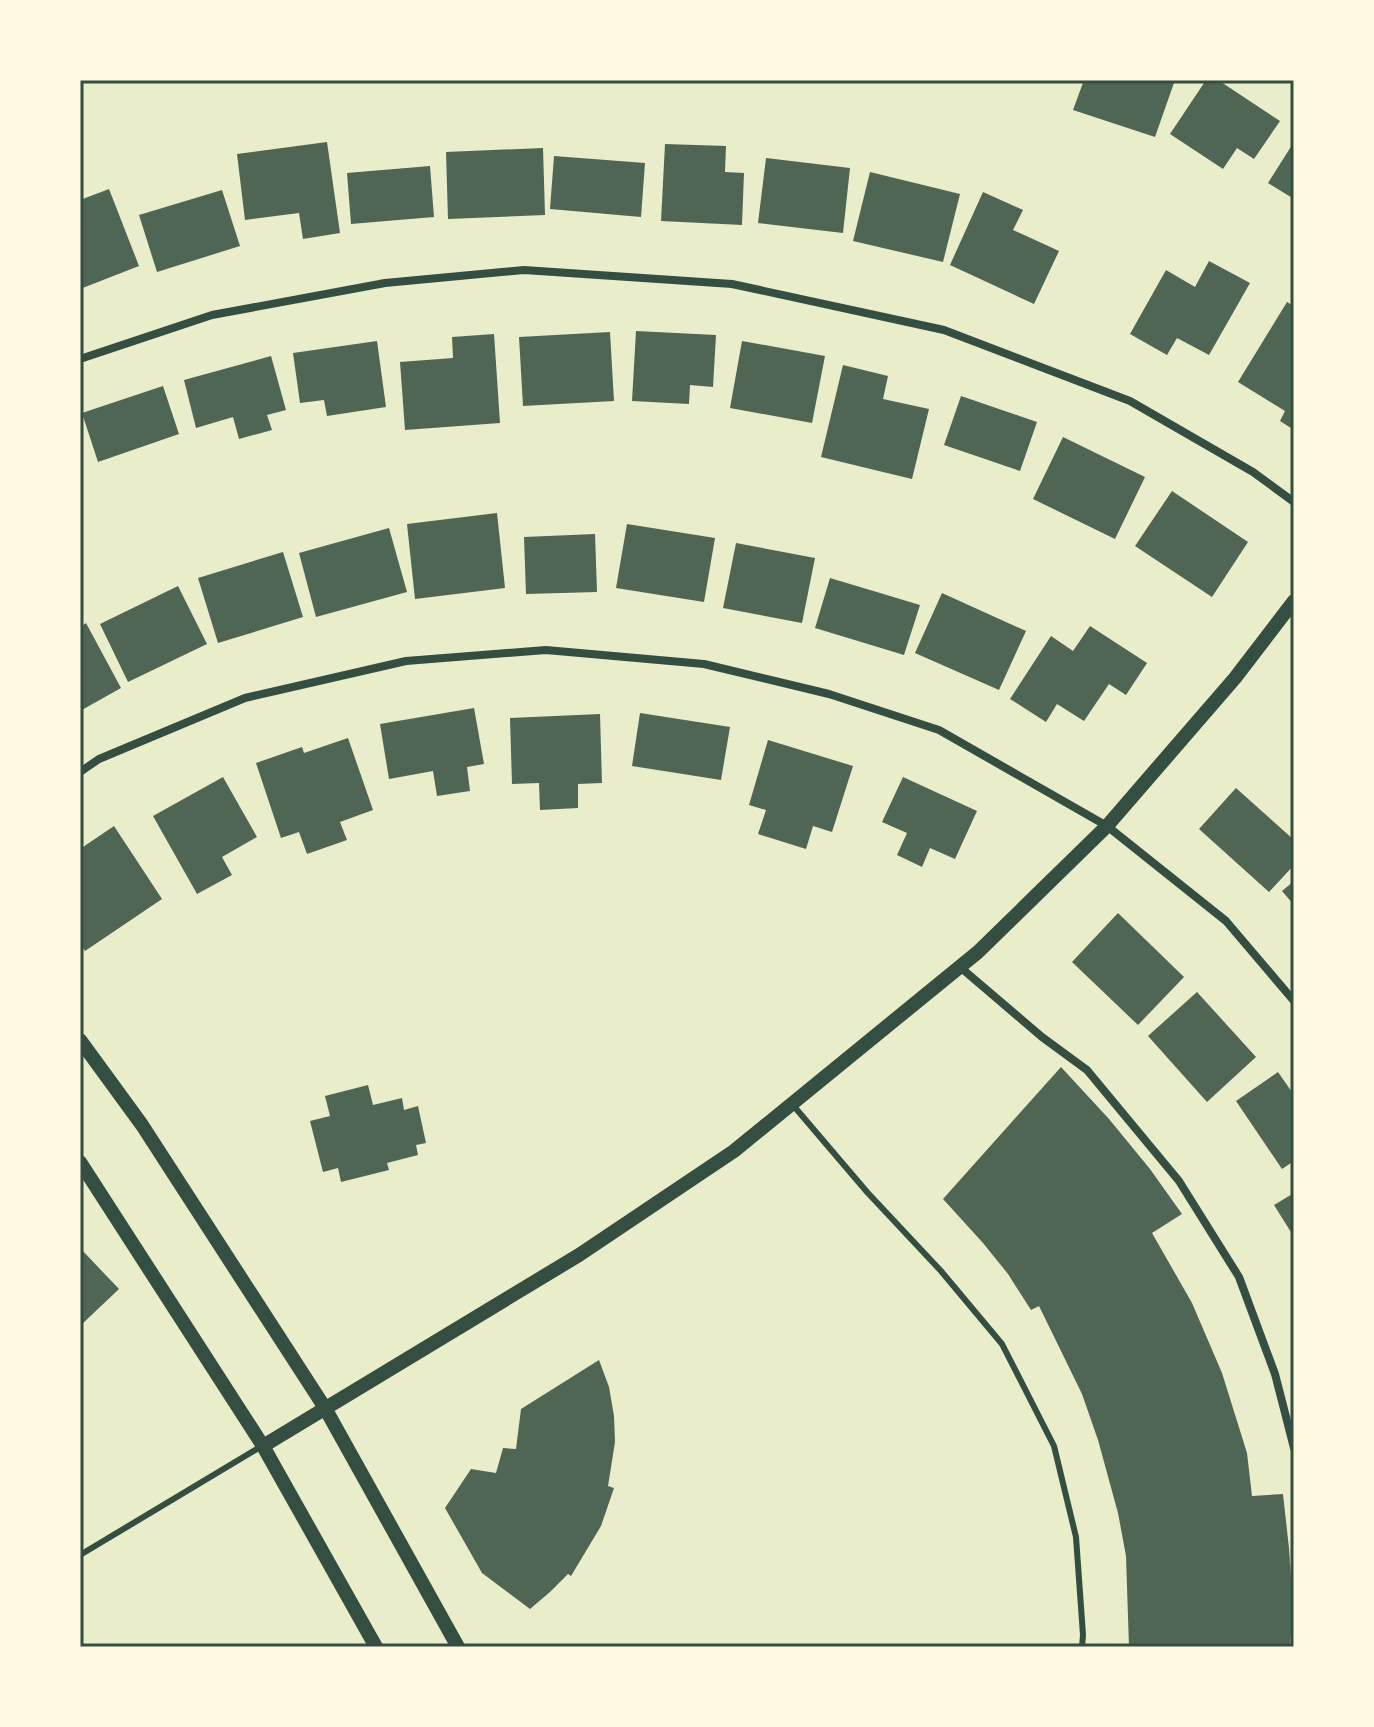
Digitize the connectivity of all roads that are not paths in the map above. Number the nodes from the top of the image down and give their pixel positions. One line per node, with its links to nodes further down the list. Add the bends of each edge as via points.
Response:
1 (80, 359): 2 (street, via 212,315 385,283 524,270 732,284 944,330 1130,401 1253,472)
2 (1294, 502)
3 (1294, 601): 5 (street)
4 (80, 772): 5 (street, via 99,759 245,698 406,661 546,650 704,664 829,694 939,730)
5 (1107, 826): 6 (street); 7 (street, via 1226,921)
6 (960, 967): 9 (street); 13 (street, via 1087,1070 1179,1181 1239,1277 1275,1374)
7 (1294, 1001)
8 (80, 1040): 11 (street, via 142,1125)
9 (792, 1104): 11 (street, via 734,1151 579,1255); 17 (lane, via 1002,1344 1025,1387 1054,1446 1076,1537)
10 (80, 1162): 12 (street)
11 (325, 1408): 12 (street); 16 (street)
12 (263, 1446): 14 (lane); 15 (street)
13 (1294, 1448)
14 (80, 1555)
15 (376, 1647)
16 (458, 1647)
17 (1082, 1647)

